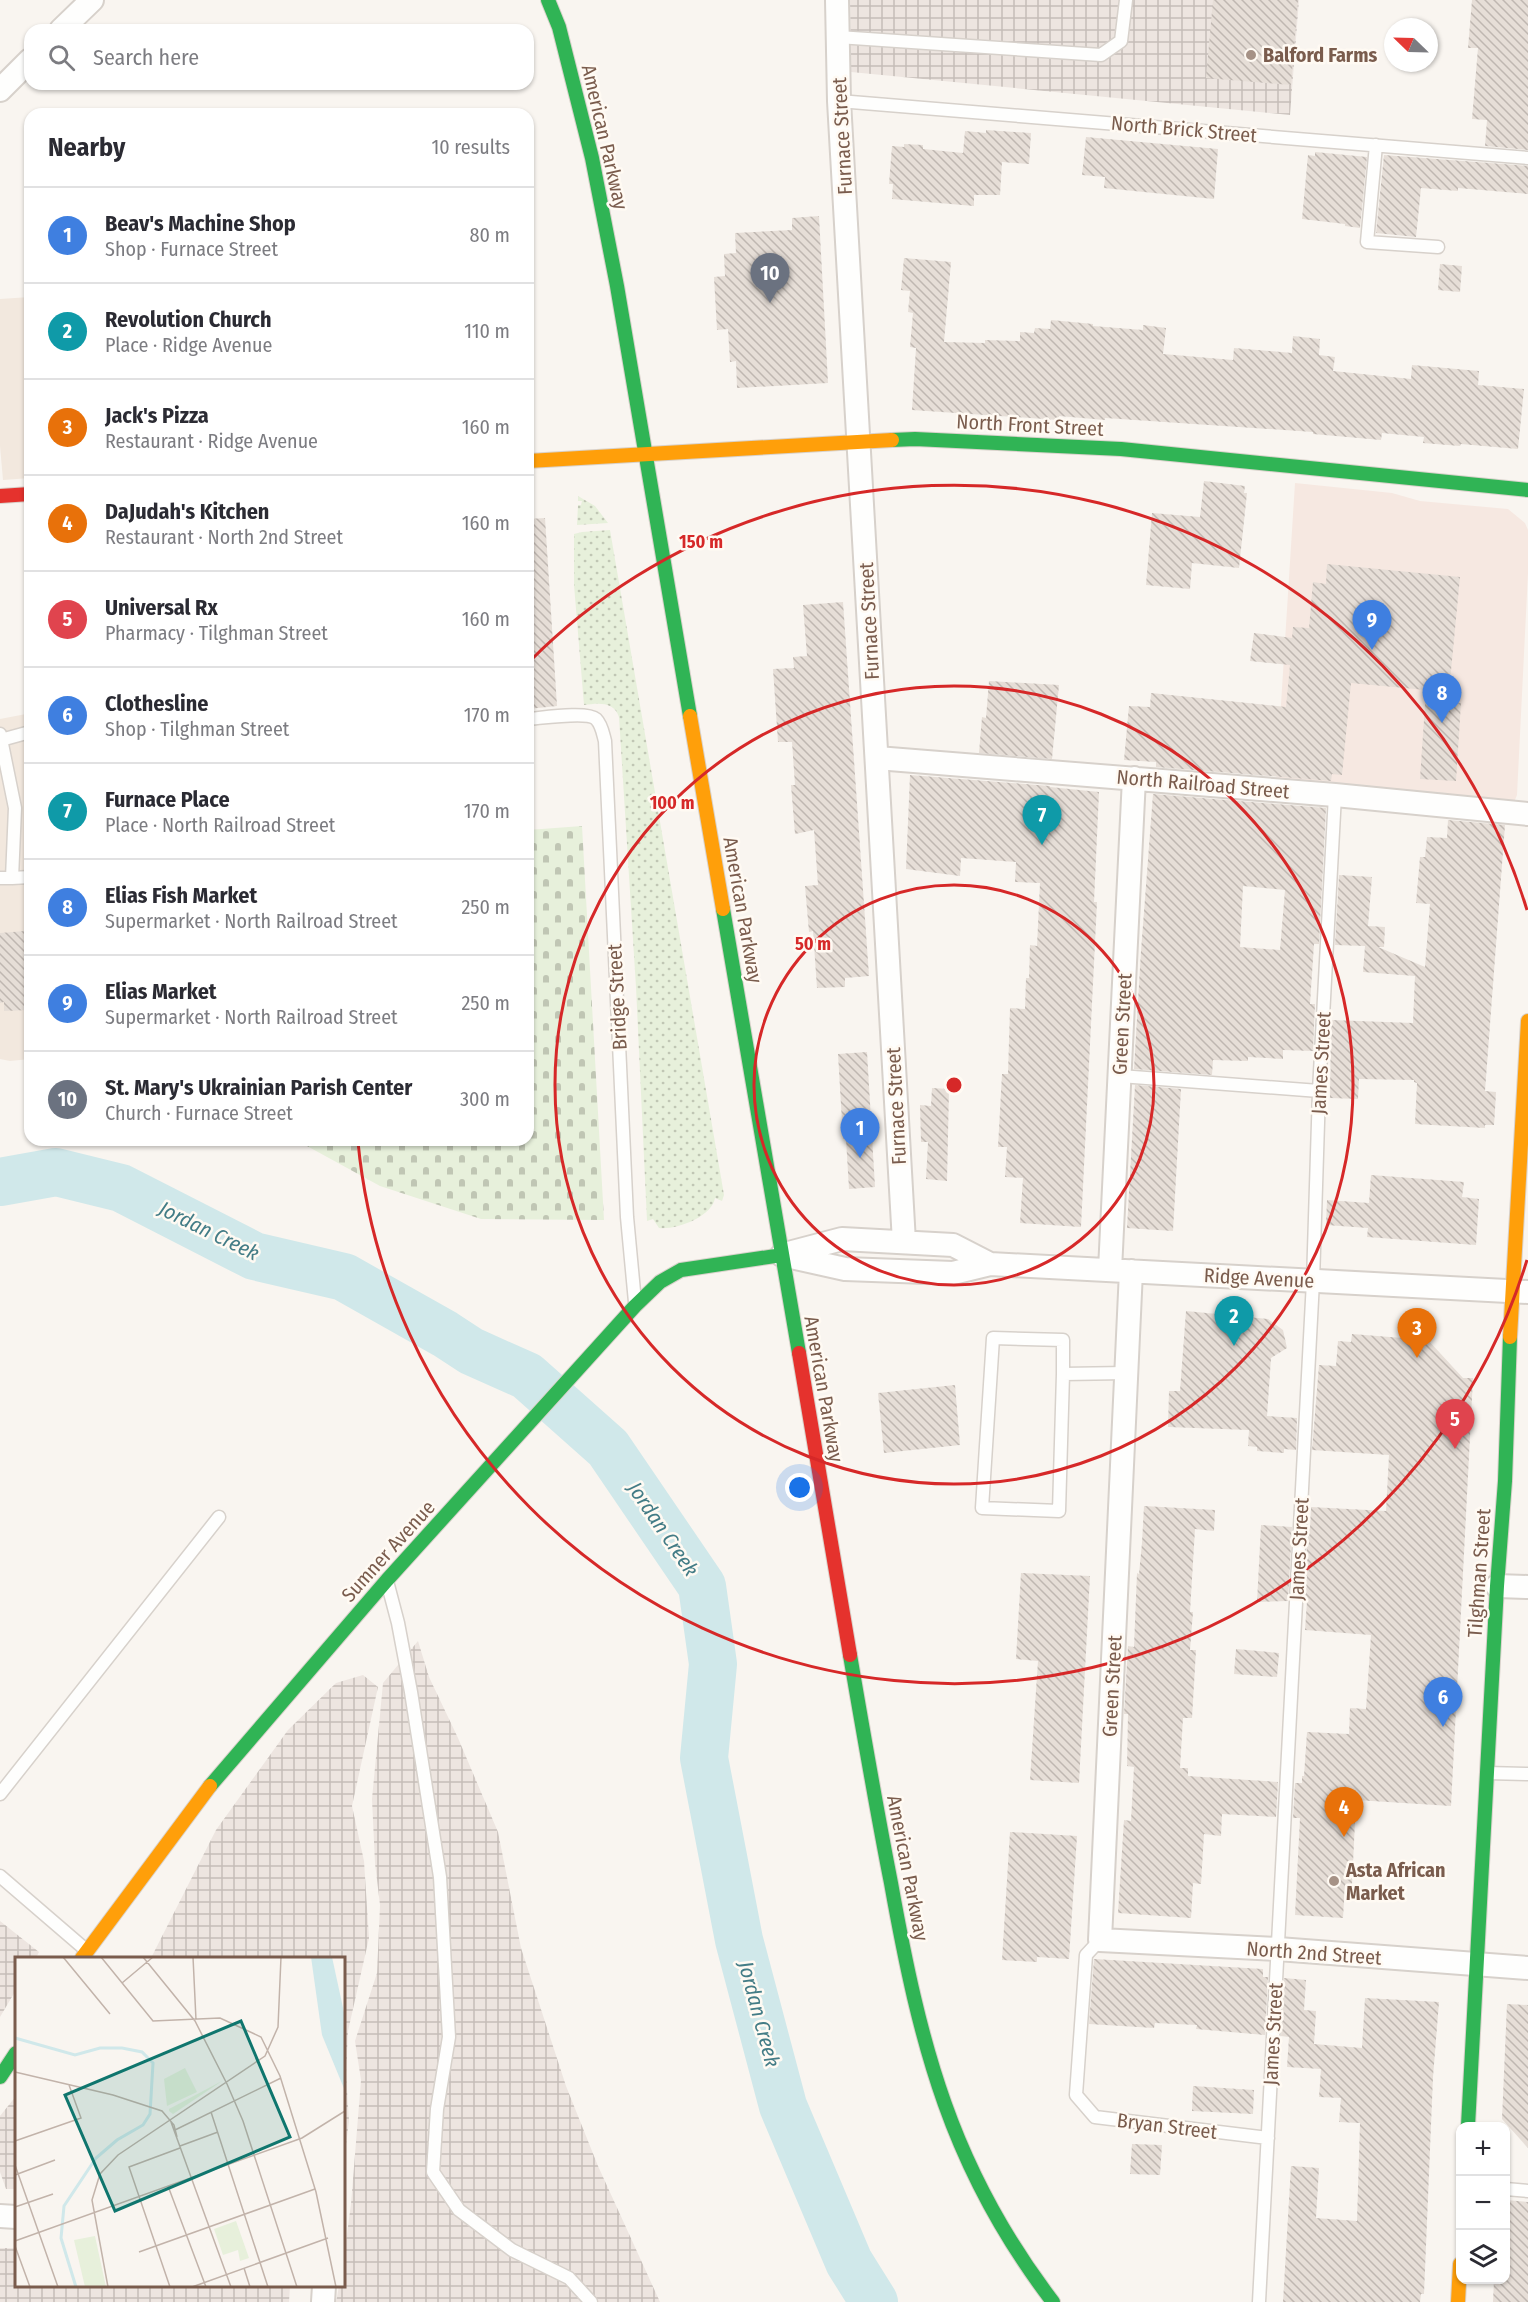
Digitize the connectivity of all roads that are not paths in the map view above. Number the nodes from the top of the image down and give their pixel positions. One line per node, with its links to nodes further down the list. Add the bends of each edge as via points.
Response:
1 (92, 0): 5 (street)
2 (548, 0): 14 (main road, American Parkway, via 559,27 592,158)
3 (837, 0): 6 (street, Furnace Street)
4 (1126, 0): 6 (lane, via 1120,40 1101,55)
5 (67, 24)
6 (838, 37): 9 (street, Furnace Street)
7 (24, 66): 8 (street)
8 (0, 90)
9 (839, 101): 10 (lane, North Brick Street); 13 (street, Furnace Street)
10 (1376, 145): 11 (lane, North Brick Street); 12 (lane, via 1367,242)
11 (1528, 158)
12 (1438, 247)
13 (859, 442): 14 (main road, North Front Street); 16 (main road, North Front Street, via 915,439 1121,449); 22 (street, Furnace Street)
14 (646, 454): 15 (main road, North Front Street); 32 (main road, American Parkway)
15 (534, 461)
16 (1528, 490)
17 (24, 494): 18 (main road)
18 (0, 496)
19 (534, 719): 37 (lane, Bridge Street, via 583,715 595,718 605,741 627,1218)
20 (24, 733): 21 (lane)
21 (1, 737): 27 (lane, via 15,808)
22 (877, 758): 23 (street, North Railroad Street); 31 (street, Furnace Street)
23 (1134, 778): 24 (street, North Railroad Street); 29 (street, Green Street)
24 (1335, 795): 25 (street, North Railroad Street); 30 (lane, James Street)
25 (1528, 814)
26 (24, 877): 27 (lane)
27 (6, 878)
28 (1528, 1021): 36 (main road, Tilghman Street)
29 (1120, 1076): 30 (lane); 34 (street, Green Street)
30 (1319, 1091): 35 (lane, James Street)
31 (904, 1242): 32 (street, Ridge Avenue, via 842,1239); 33 (street, Ridge Avenue, via 953,1245)
32 (782, 1255): 33 (street, Ridge Avenue, via 856,1270 953,1273); 37 (main road, Sumner Avenue, via 681,1270 660,1282); 66 (main road, American Parkway, via 878,1818 915,2005 947,2115 967,2162 1002,2229)
33 (990, 1264): 34 (street, Ridge Avenue)
34 (1120, 1270): 35 (street, Ridge Avenue); 38 (street, Green Street)
35 (1313, 1281): 36 (street, Ridge Avenue); 49 (lane, James Street)
36 (1520, 1292): 42 (main road, Tilghman Street)
37 (635, 1306): 41 (main road, Sumner Avenue)
38 (1126, 1373): 39 (lane); 48 (street, Green Street)
39 (1063, 1374): 39 (lane, via 1059,1511 982,1508 993,1338 1064,1340)
40 (219, 1516): 46 (lane)
41 (387, 1580): 50 (main road, Sumner Avenue, via 219,1774); 65 (lane, via 411,1692 440,1877 449,2037 437,2109 433,2172 459,2210 512,2250 569,2278)
42 (1497, 1586): 43 (street); 44 (main road, Tilghman Street)
43 (1528, 1587)
44 (1487, 1773): 45 (lane); 51 (main road, Tilghman Street)
45 (1528, 1774)
46 (0, 1794)
47 (0, 1876): 50 (lane)
48 (1100, 1940): 49 (street, North 2nd Street); 55 (lane, Green Street, via 1086,1954)
49 (1278, 1949): 51 (street, North 2nd Street); 57 (lane, James Street)
50 (85, 1955)
51 (1475, 1962): 52 (street, North 2nd Street); 56 (main road, Tilghman Street)
52 (1528, 1968)
53 (15, 2054): 54 (main road)
54 (0, 2077)
55 (1076, 2095): 57 (lane, Bryan Street, via 1095,2117)
56 (1467, 2122)
57 (1268, 2138): 67 (lane, James Street)
58 (1510, 2189): 59 (lane)
59 (1528, 2191)
60 (0, 2216): 61 (street)
61 (15, 2217)
62 (1459, 2284): 68 (main road)
63 (324, 2287): 64 (street)
64 (323, 2302)
65 (591, 2302)
66 (1053, 2302)
67 (1259, 2302)
68 (1458, 2302)

